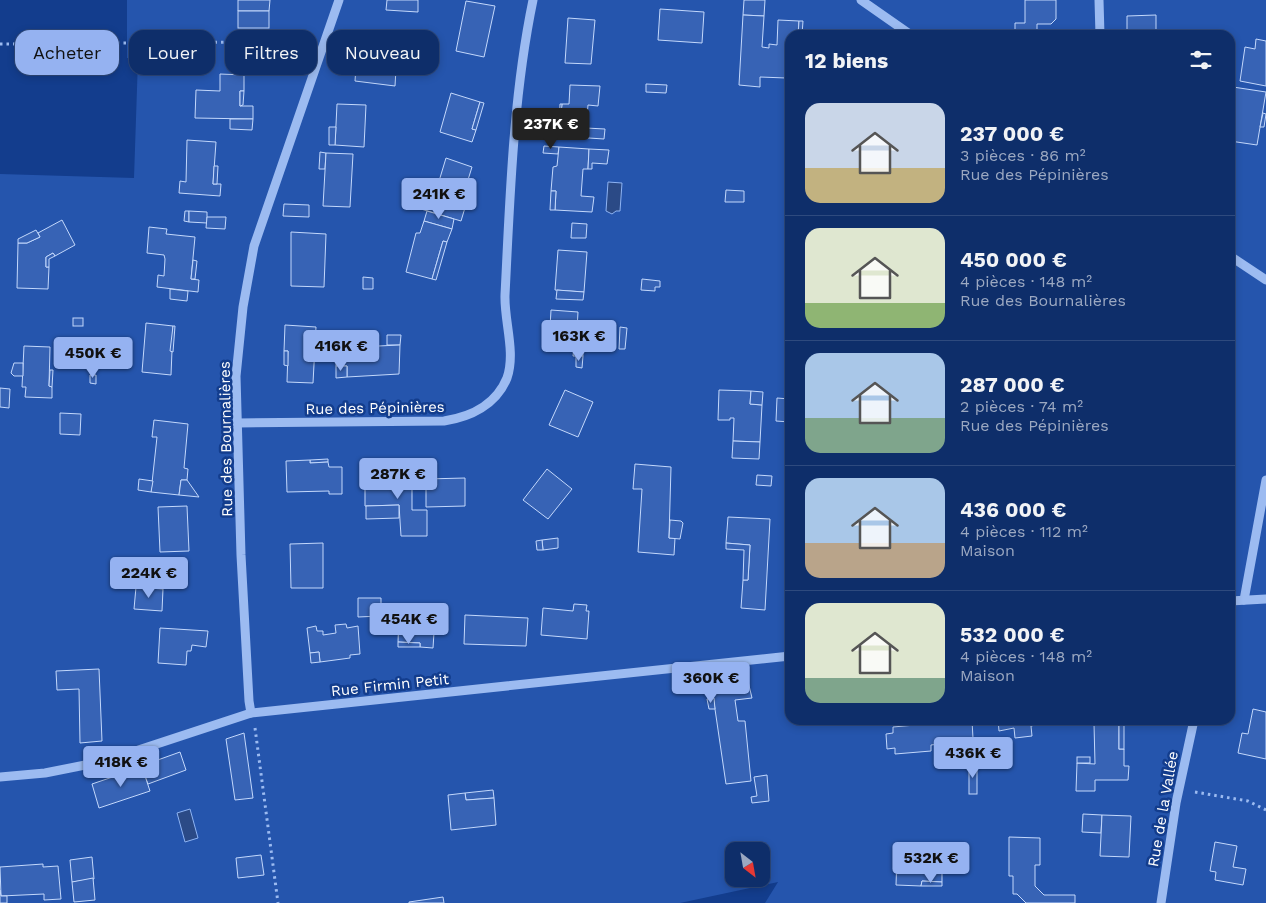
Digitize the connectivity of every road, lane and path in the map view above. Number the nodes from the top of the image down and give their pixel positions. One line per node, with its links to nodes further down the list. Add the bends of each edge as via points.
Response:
1 (339, 0): 8 (street, Rue des Bournalières)
2 (533, 0): 11 (street, Rue des Pépinières, via 524,42 511,184 505,298 509,363 507,378 499,390 490,402 474,413 444,421)
3 (861, 0): 5 (street)
4 (1099, 0): 6 (street)
5 (905, 30)
6 (1100, 30)
7 (0, 44): 8 (path, via 246,42)
8 (322, 48): 11 (street, Rue des Bournalières, via 254,246 243,307 236,376)
9 (1235, 259): 10 (street)
10 (1266, 280)
11 (237, 423): 17 (street, Rue des Bournalières, via 241,555)
12 (1266, 480): 14 (street)
13 (1266, 599): 14 (street)
14 (1244, 600): 15 (street)
15 (1235, 601)
16 (785, 657): 17 (street, Rue Firmin Petit)
17 (252, 713): 19 (street, Rue Firmin Petit, via 105,761 45,773); 22 (path)
18 (1193, 725): 20 (street, Rue de la Vallée)
19 (0, 777)
20 (1179, 789): 21 (path, via 1248,802); 23 (street, Rue de la Vallée)
21 (1266, 810)
22 (278, 903)
23 (1161, 903)

